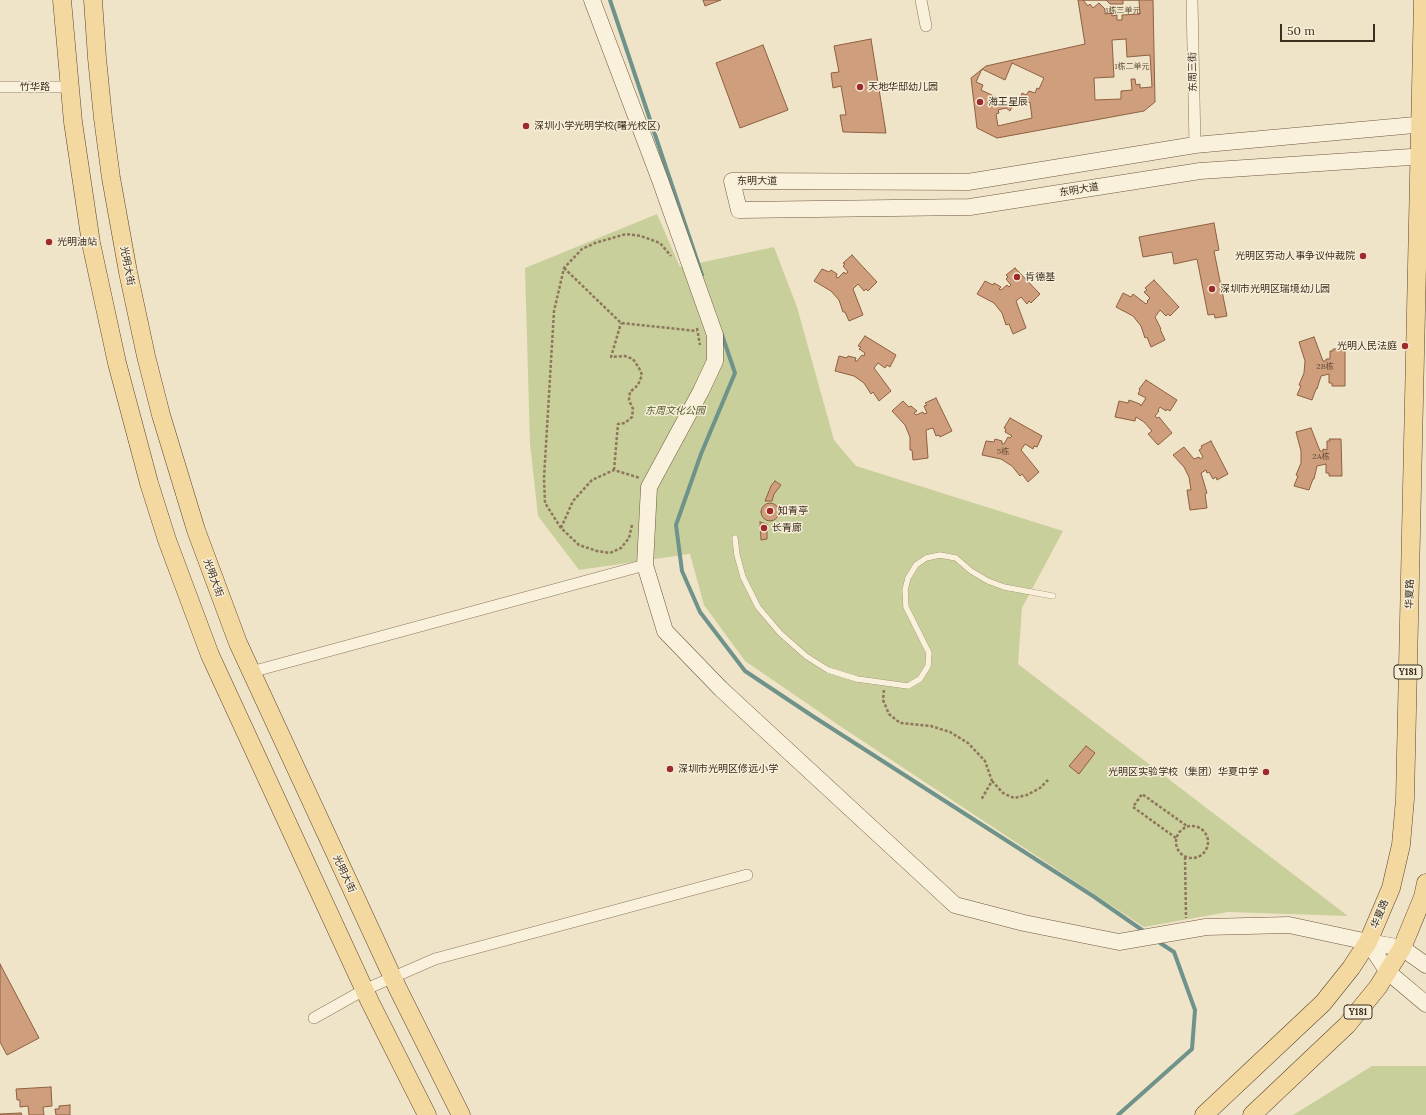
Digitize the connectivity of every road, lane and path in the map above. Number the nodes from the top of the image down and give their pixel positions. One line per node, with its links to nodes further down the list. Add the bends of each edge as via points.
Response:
1 (62, 0): 9 (main road)
2 (93, 0): 26 (main road, 光明大街, via 111,178 126,266 146,356 196,530 238,644)
3 (592, 0): 20 (street, via 715,335 715,361 701,392)
4 (921, 0): 7 (street)
5 (1192, 0): 11 (street, 东周三街)
6 (1423, 0): 10 (main road, 华夏路 / Y181)
7 (926, 26)
8 (0, 87): 9 (street, 竹华路)
9 (70, 87): 42 (main road, via 81,183 105,310 132,423 168,540 210,655)
10 (1423, 125): 11 (street, 东明大道); 12 (main road, 华夏路 / Y181)
11 (1195, 145): 12 (street, 东明大道, via 968,182 732,180 739,210 970,206 1200,170)
12 (1423, 156): 37 (main road, 华夏路 / Y181, via 1405,799 1401,846 1391,888)
13 (672, 258): 14 (path, via 660,243 642,236 626,234 582,249)
14 (564, 268): 15 (path); 22 (path, via 554,311 544,478 545,504)
15 (621, 323): 17 (path); 19 (path, via 611,357 625,356 633,359 642,375 630,392 632,417 625,423 618,424)
16 (696, 325): 17 (path)
17 (697, 331): 18 (path)
18 (700, 346)
19 (614, 470): 20 (path); 22 (path, via 592,480 573,500)
20 (643, 479): 24 (street, via 649,487)
21 (633, 519): 22 (path, via 629,538 621,548 610,553 579,545)
22 (561, 528)
23 (735, 538): 27 (lane, via 743,578 758,607 780,633 806,656 828,670)
24 (645, 565): 26 (street); 36 (street, via 665,631 721,689 954,905 1024,923 1119,942)
25 (1053, 596): 27 (lane, via 1004,587 988,581 956,558 940,555 926,558 912,571 905,590 906,607 929,653 928,666 920,679 908,686)
26 (251, 672): 41 (main road, 光明大街)
27 (885, 684): 29 (path, via 883,700 889,714 900,723 931,726 950,732 968,743 986,761)
28 (1049, 779): 29 (path, via 1028,795 1014,798 1002,793)
29 (992, 782): 30 (path)
30 (981, 800)
31 (1187, 826): 32 (path); 32 (path, via 1142,794 1133,806); 33 (path, via 1202,830 1206,834 1208,844 1200,856)
32 (1176, 838): 33 (path, via 1177,849)
33 (1185, 857): 36 (path)
34 (747, 875): 41 (street, via 435,959)
35 (1426, 883): 38 (main road, Y181, via 1423,897)
36 (1186, 930): 37 (street, via 1206,927 1289,925)
37 (1368, 942): 38 (street); 40 (street); 47 (main road, 华夏路 / Y181, via 1323,1003)
38 (1402, 948): 39 (street); 40 (main road, Y181)
39 (1426, 965)
40 (1388, 972): 43 (street); 48 (main road, Y181, via 1347,1026)
41 (392, 977): 42 (street); 46 (main road, 光明大街)
42 (364, 990): 44 (street); 45 (main road)
43 (1426, 1004)
44 (314, 1018)
45 (427, 1115)
46 (461, 1115)
47 (1204, 1115)
48 (1252, 1115)

